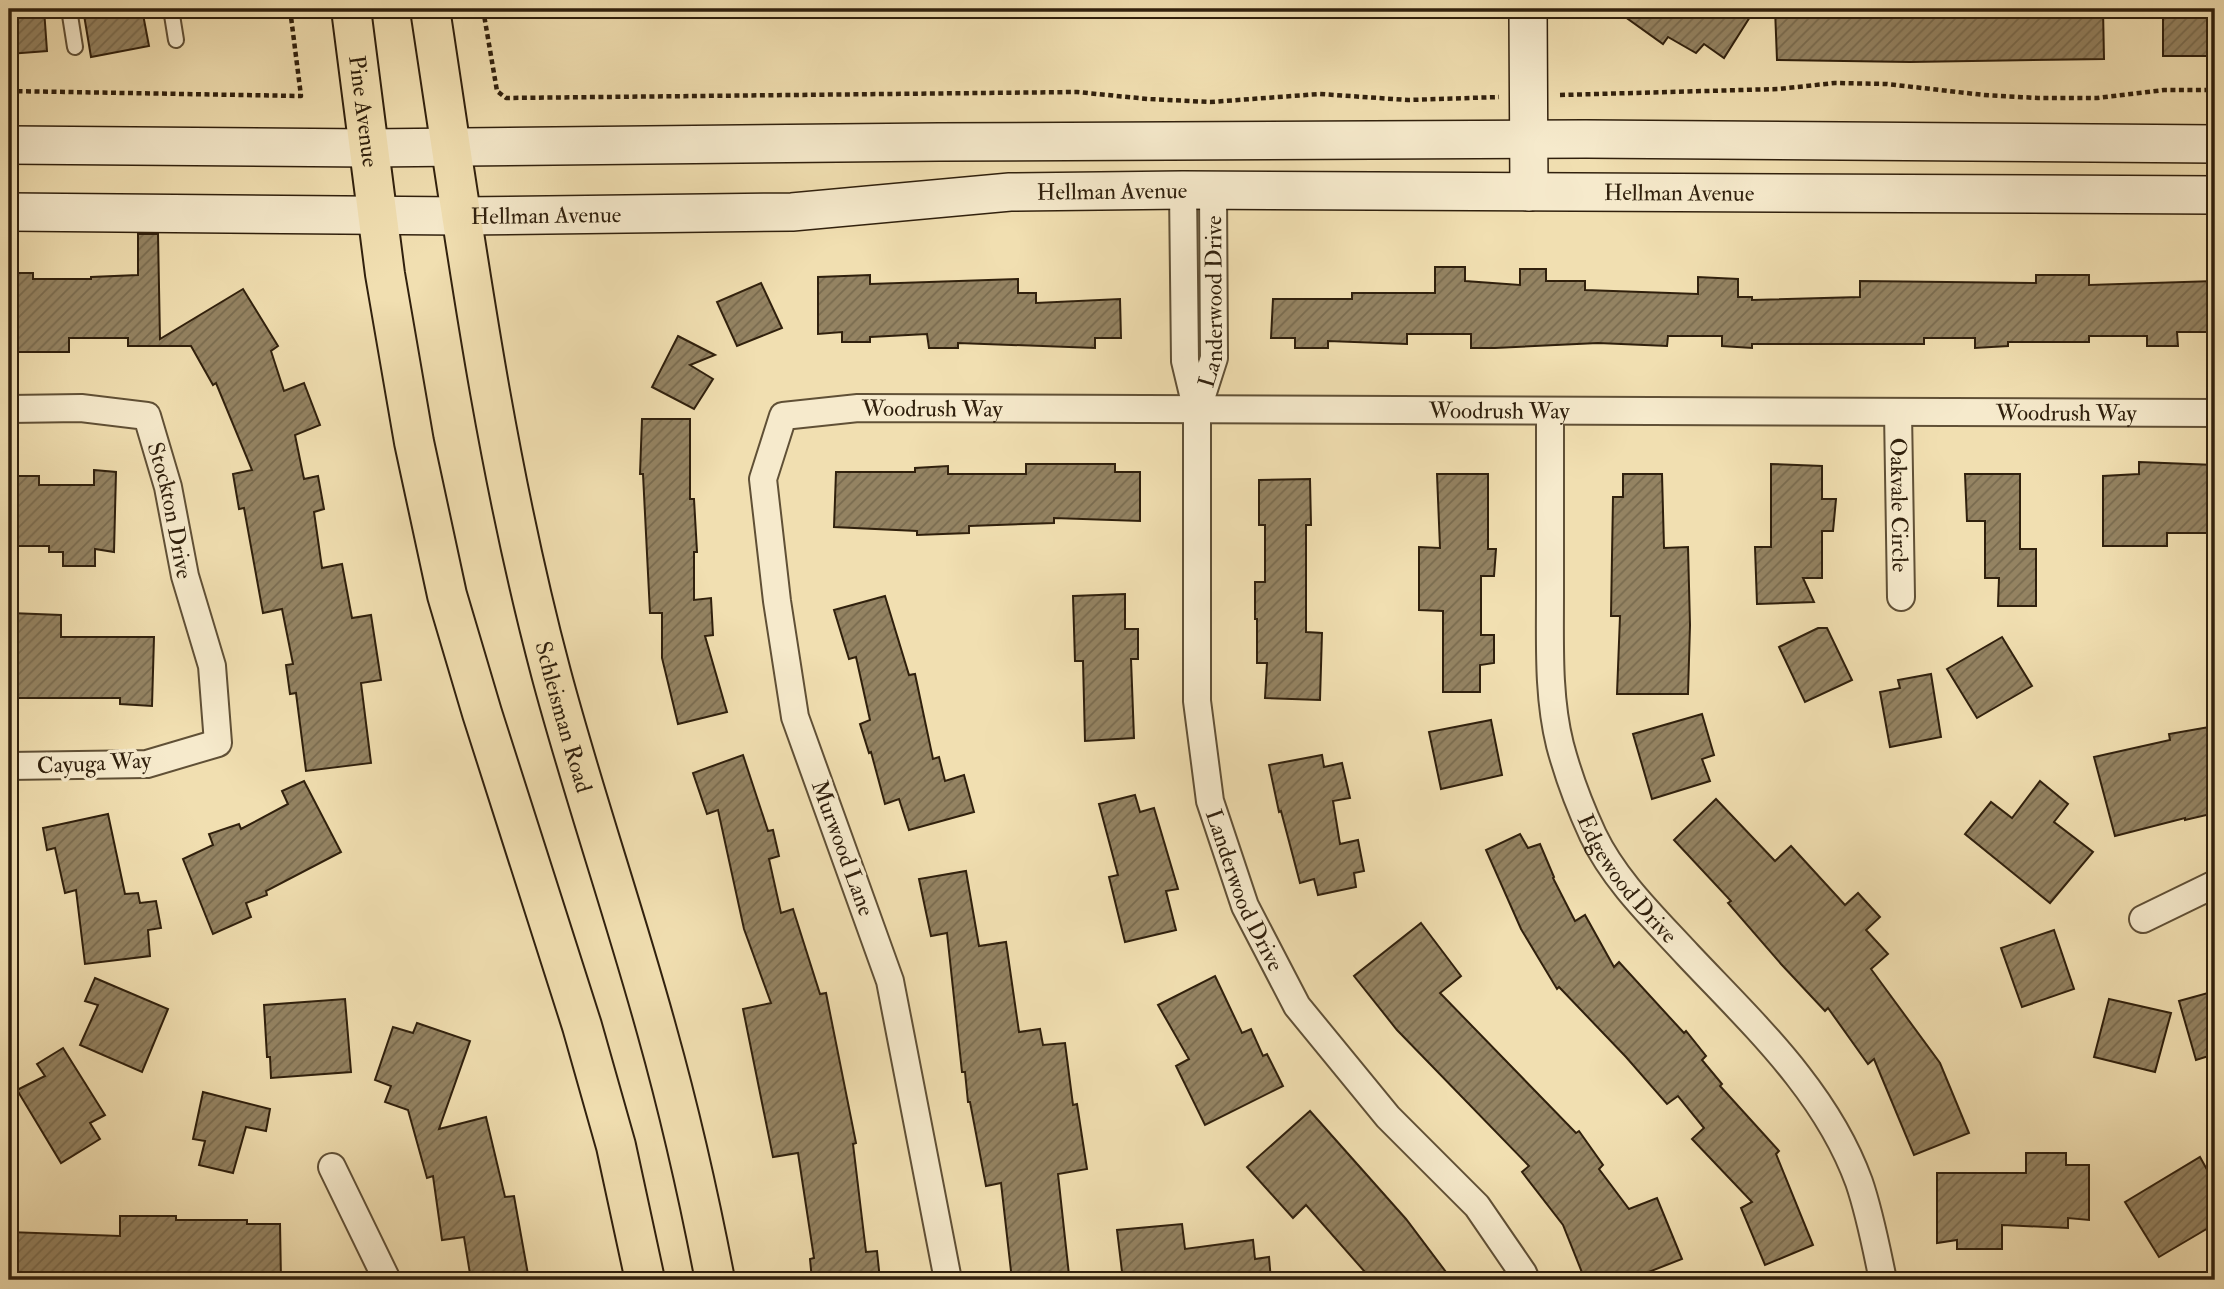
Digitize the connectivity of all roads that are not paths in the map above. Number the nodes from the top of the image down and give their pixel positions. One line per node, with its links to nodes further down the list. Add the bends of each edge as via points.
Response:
1 (69, 9): 7 (lane)
2 (171, 9): 6 (lane)
3 (351, 9): 12 (main road, Pine Avenue)
4 (430, 9): 11 (main road)
5 (1528, 9): 8 (main road)
6 (176, 40)
7 (75, 47)
8 (1529, 139): 9 (main road); 11 (main road); 14 (main road)
9 (2215, 144)
10 (9, 145): 12 (main road)
11 (451, 147): 12 (main road); 18 (main road, Schleisman Road)
12 (369, 148): 17 (main road, Pine Avenue)
13 (1198, 190): 14 (main road, Hellman Avenue); 18 (main road, Hellman Avenue, via 1010,192 792,212); 20 (street, Landerwood Drive, via 1185,361)
14 (1529, 192): 15 (main road, Hellman Avenue)
15 (2215, 195)
16 (9, 212): 17 (main road, Hellman Avenue)
17 (377, 214): 18 (main road, Hellman Avenue); 32 (main road, via 414,442 447,595 583,1026 616,1146)
18 (461, 216): 33 (main road, Schleisman Road, via 490,399 529,583 551,674 684,1133)
19 (9, 409): 26 (street, Stockton Drive, via 81,408 147,416 212,666)
20 (1197, 411): 21 (street, Woodrush Way); 24 (street, Woodrush Way, via 858,408); 35 (street, Landerwood Drive, via 1197,701 1210,801 1245,906 1297,1006 1388,1117 1477,1206)
21 (1550, 411): 22 (street, Woodrush Way); 36 (street, Edgewood Drive, via 1553,702 1560,744 1580,800 1594,836 1621,879 1809,1090 1858,1181)
22 (1898, 412): 23 (street, Woodrush Way); 25 (street, Oakvale Circle)
23 (2215, 413)
24 (783, 416): 34 (street, Murwood Lane, via 762,479 795,717 890,981)
25 (1901, 597)
26 (218, 743): 27 (street, Cayuga Way, via 147,764)
27 (9, 766)
28 (2215, 884): 29 (street)
29 (2143, 919)
30 (332, 1167): 31 (street)
31 (387, 1280)
32 (645, 1280)
33 (715, 1280)
34 (948, 1280)
35 (1526, 1280)
36 (1883, 1280)

